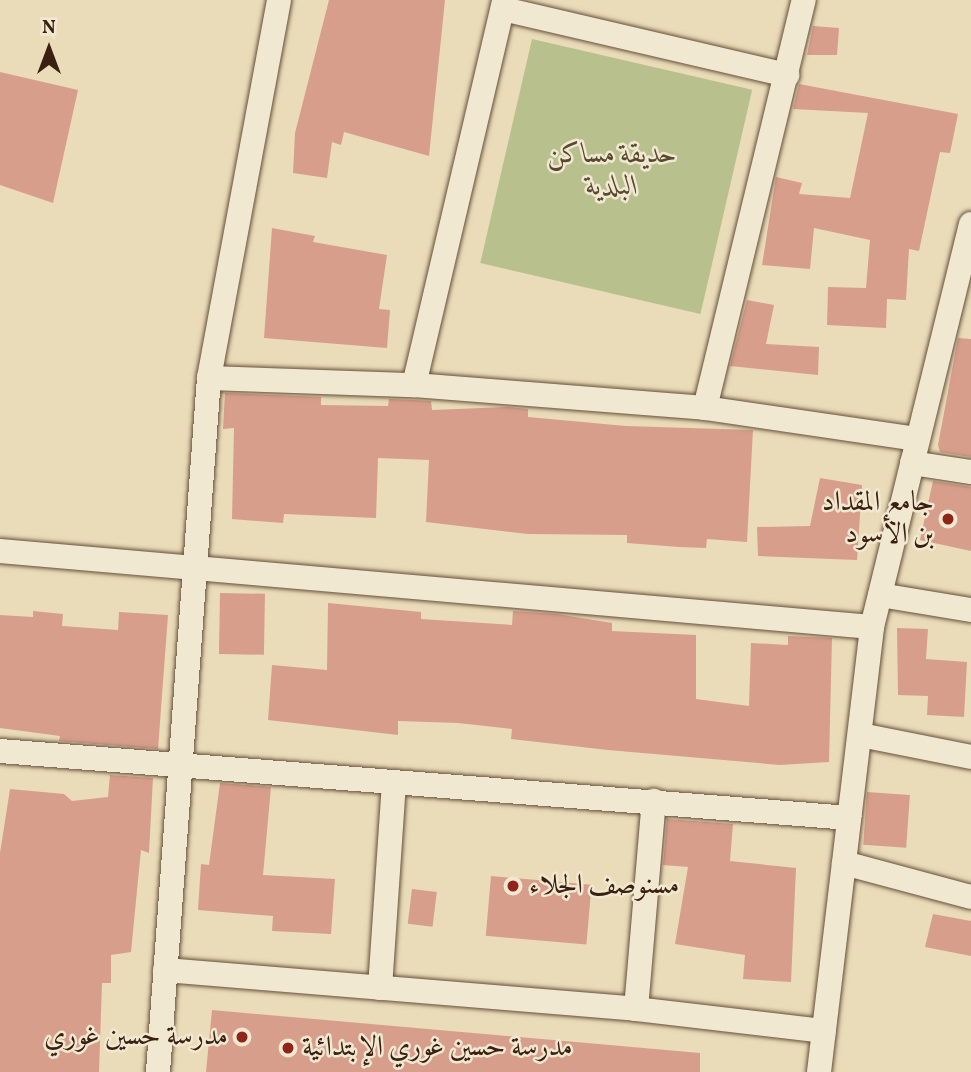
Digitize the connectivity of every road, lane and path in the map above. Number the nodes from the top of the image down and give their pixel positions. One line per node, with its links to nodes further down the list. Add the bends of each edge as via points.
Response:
1 (279, 0): 7 (street, via 231,235)
2 (804, 0): 4 (street)
3 (504, 4): 4 (street); 8 (street)
4 (786, 75): 9 (street)
5 (971, 224): 6 (street)
6 (959, 320): 10 (street)
7 (209, 378): 8 (street); 14 (street)
8 (414, 384): 9 (street)
9 (705, 408): 10 (street)
10 (918, 439): 11 (street)
11 (912, 463): 12 (street); 15 (street)
12 (971, 472)
13 (0, 551): 14 (street)
14 (194, 568): 17 (street); 21 (street)
15 (880, 595): 16 (street); 17 (street)
16 (971, 610)
17 (872, 627): 18 (street)
18 (861, 735): 20 (street); 24 (street)
19 (0, 751): 21 (street)
20 (971, 757)
21 (178, 765): 22 (street); 27 (street)
22 (394, 782): 23 (street); 28 (street)
23 (654, 801): 24 (street); 29 (street)
24 (849, 818): 25 (street)
25 (844, 863): 26 (street); 30 (street)
26 (971, 897)
27 (165, 970): 28 (street); 31 (street)
28 (380, 988): 29 (street)
29 (636, 1010): 30 (street)
30 (824, 1031): 32 (street)
31 (158, 1072)
32 (821, 1072)

